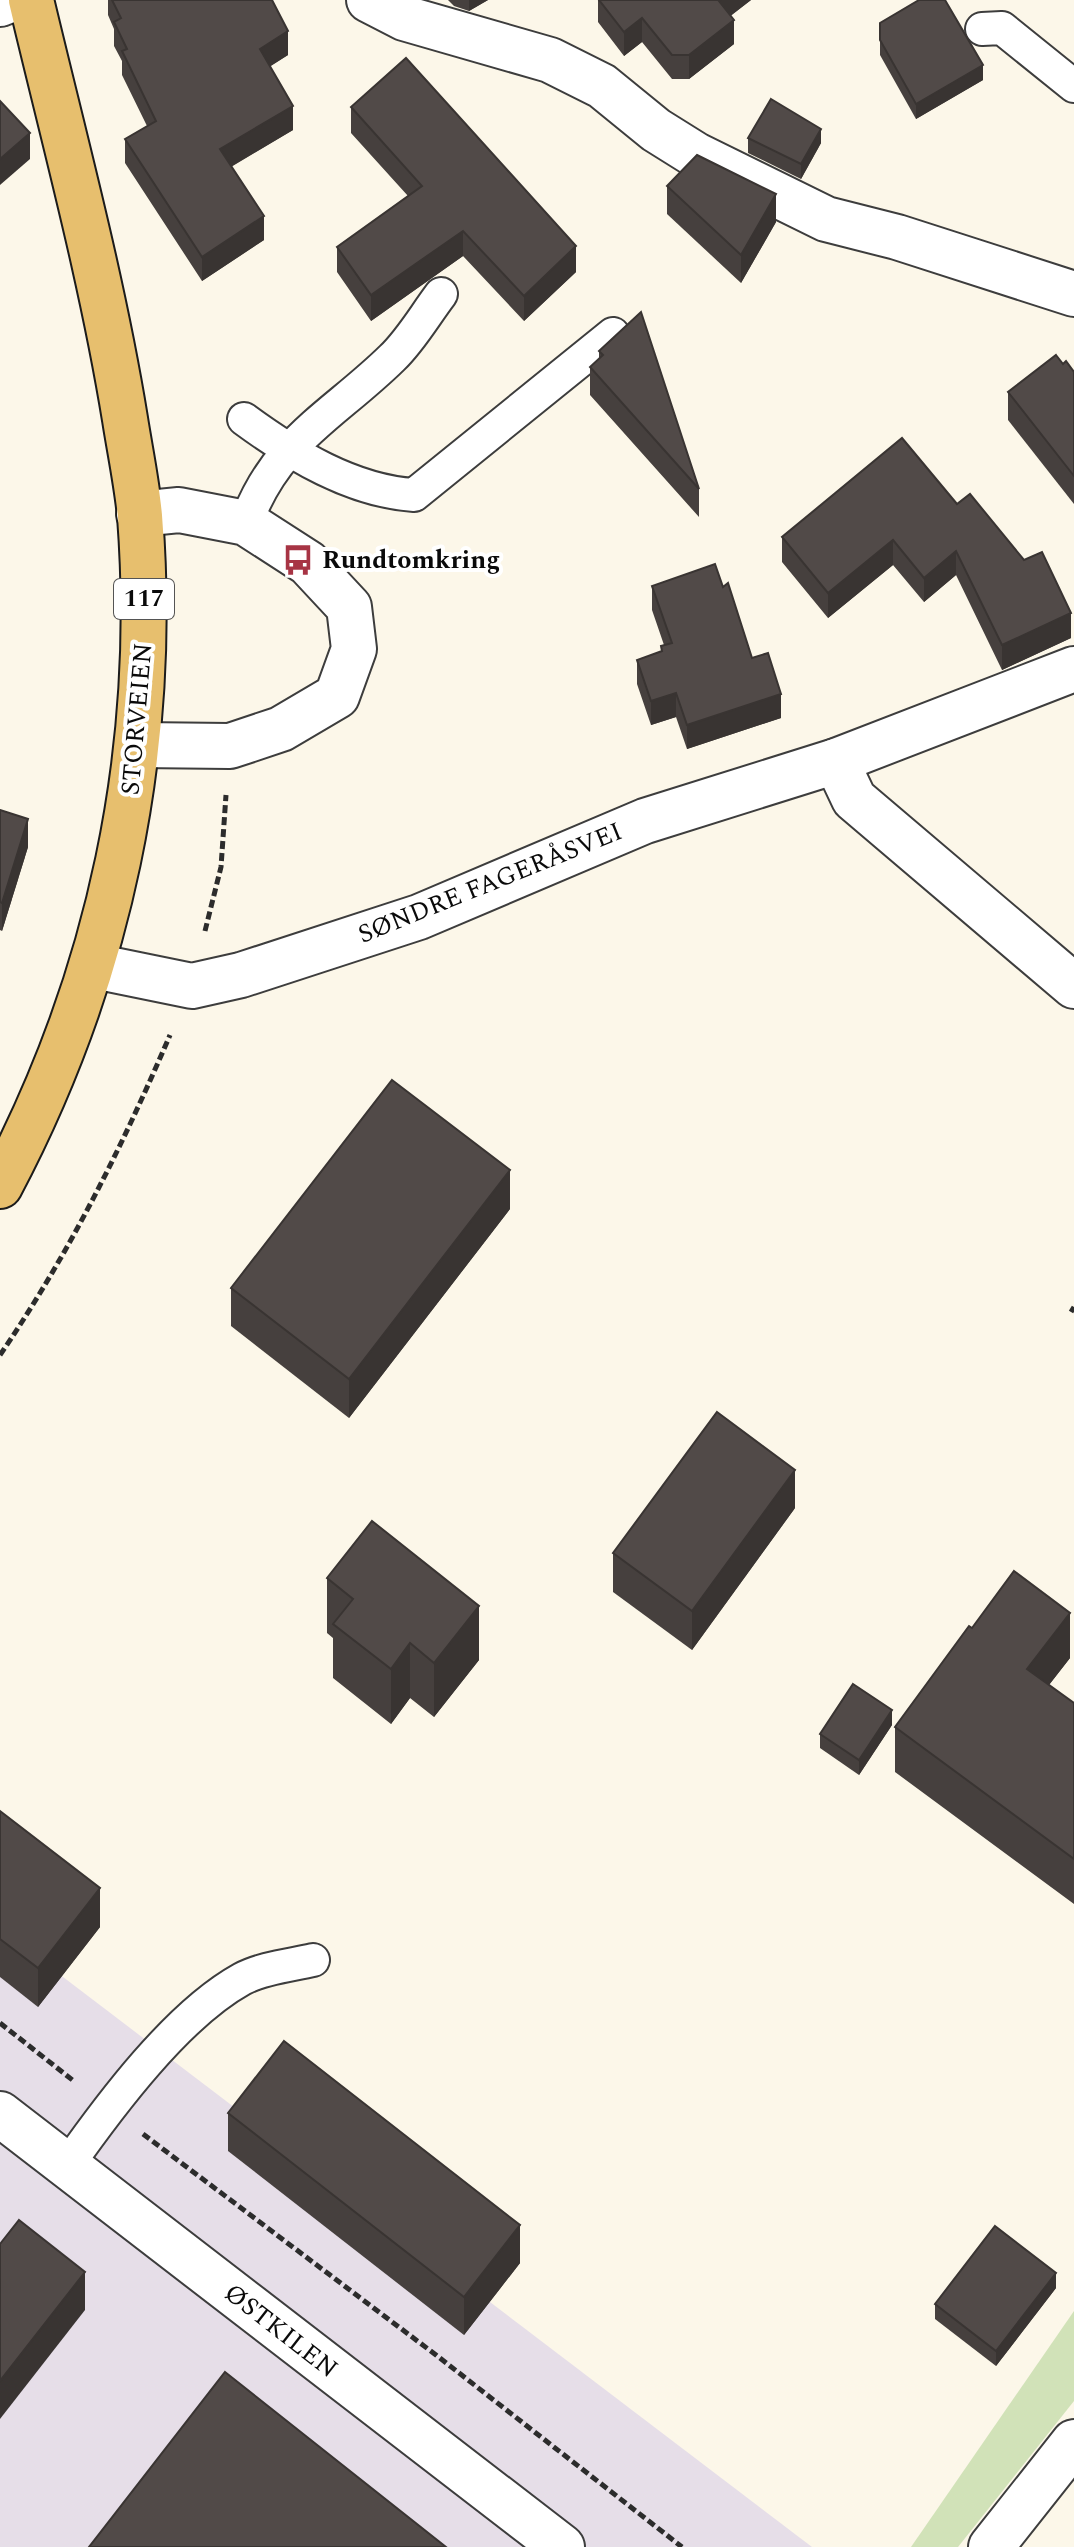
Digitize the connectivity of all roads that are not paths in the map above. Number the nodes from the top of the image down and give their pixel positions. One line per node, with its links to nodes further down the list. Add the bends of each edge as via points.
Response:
1 (10, 0): 4 (street)
2 (31, 0): 12 (main road, STORVEIEN / 117, via 110,329)
3 (369, 0): 8 (street, via 404,18 550,60 602,86 696,155 826,219)
4 (0, 4)
5 (982, 29): 6 (lane, via 1002,28)
6 (1074, 86)
7 (441, 294): 11 (lane, via 394,357 301,434)
8 (1074, 294)
9 (613, 334): 11 (lane, via 414,495 382,493)
10 (244, 419): 11 (lane)
11 (288, 451): 13 (lane, via 257,492)
12 (139, 514): 13 (street, via 179,510); 15 (main road, STORVEIEN / 117, via 145,632)
13 (246, 523): 15 (street, via 308,563 349,607 354,649 337,696 281,729 230,746)
14 (1074, 669): 16 (street, SØNDRE FAGERÅSVEI)
15 (139, 745): 17 (main road, STORVEIEN / 117, via 117,879)
16 (836, 761): 17 (street, SØNDRE FAGERÅSVEI, via 645,821 419,917 241,975 192,986); 18 (street, via 854,799)
17 (94, 966): 19 (main road, STORVEIEN / 117, via 57,1066)
18 (1074, 986)
19 (0, 1186)
20 (313, 1960): 22 (lane, via 244,1978 188,2021 108,2108)
21 (0, 2114): 22 (street, ØSTKILEN)
22 (67, 2166): 24 (street, ØSTKILEN)
23 (1074, 2442): 25 (street)
24 (562, 2547)
25 (991, 2547)

